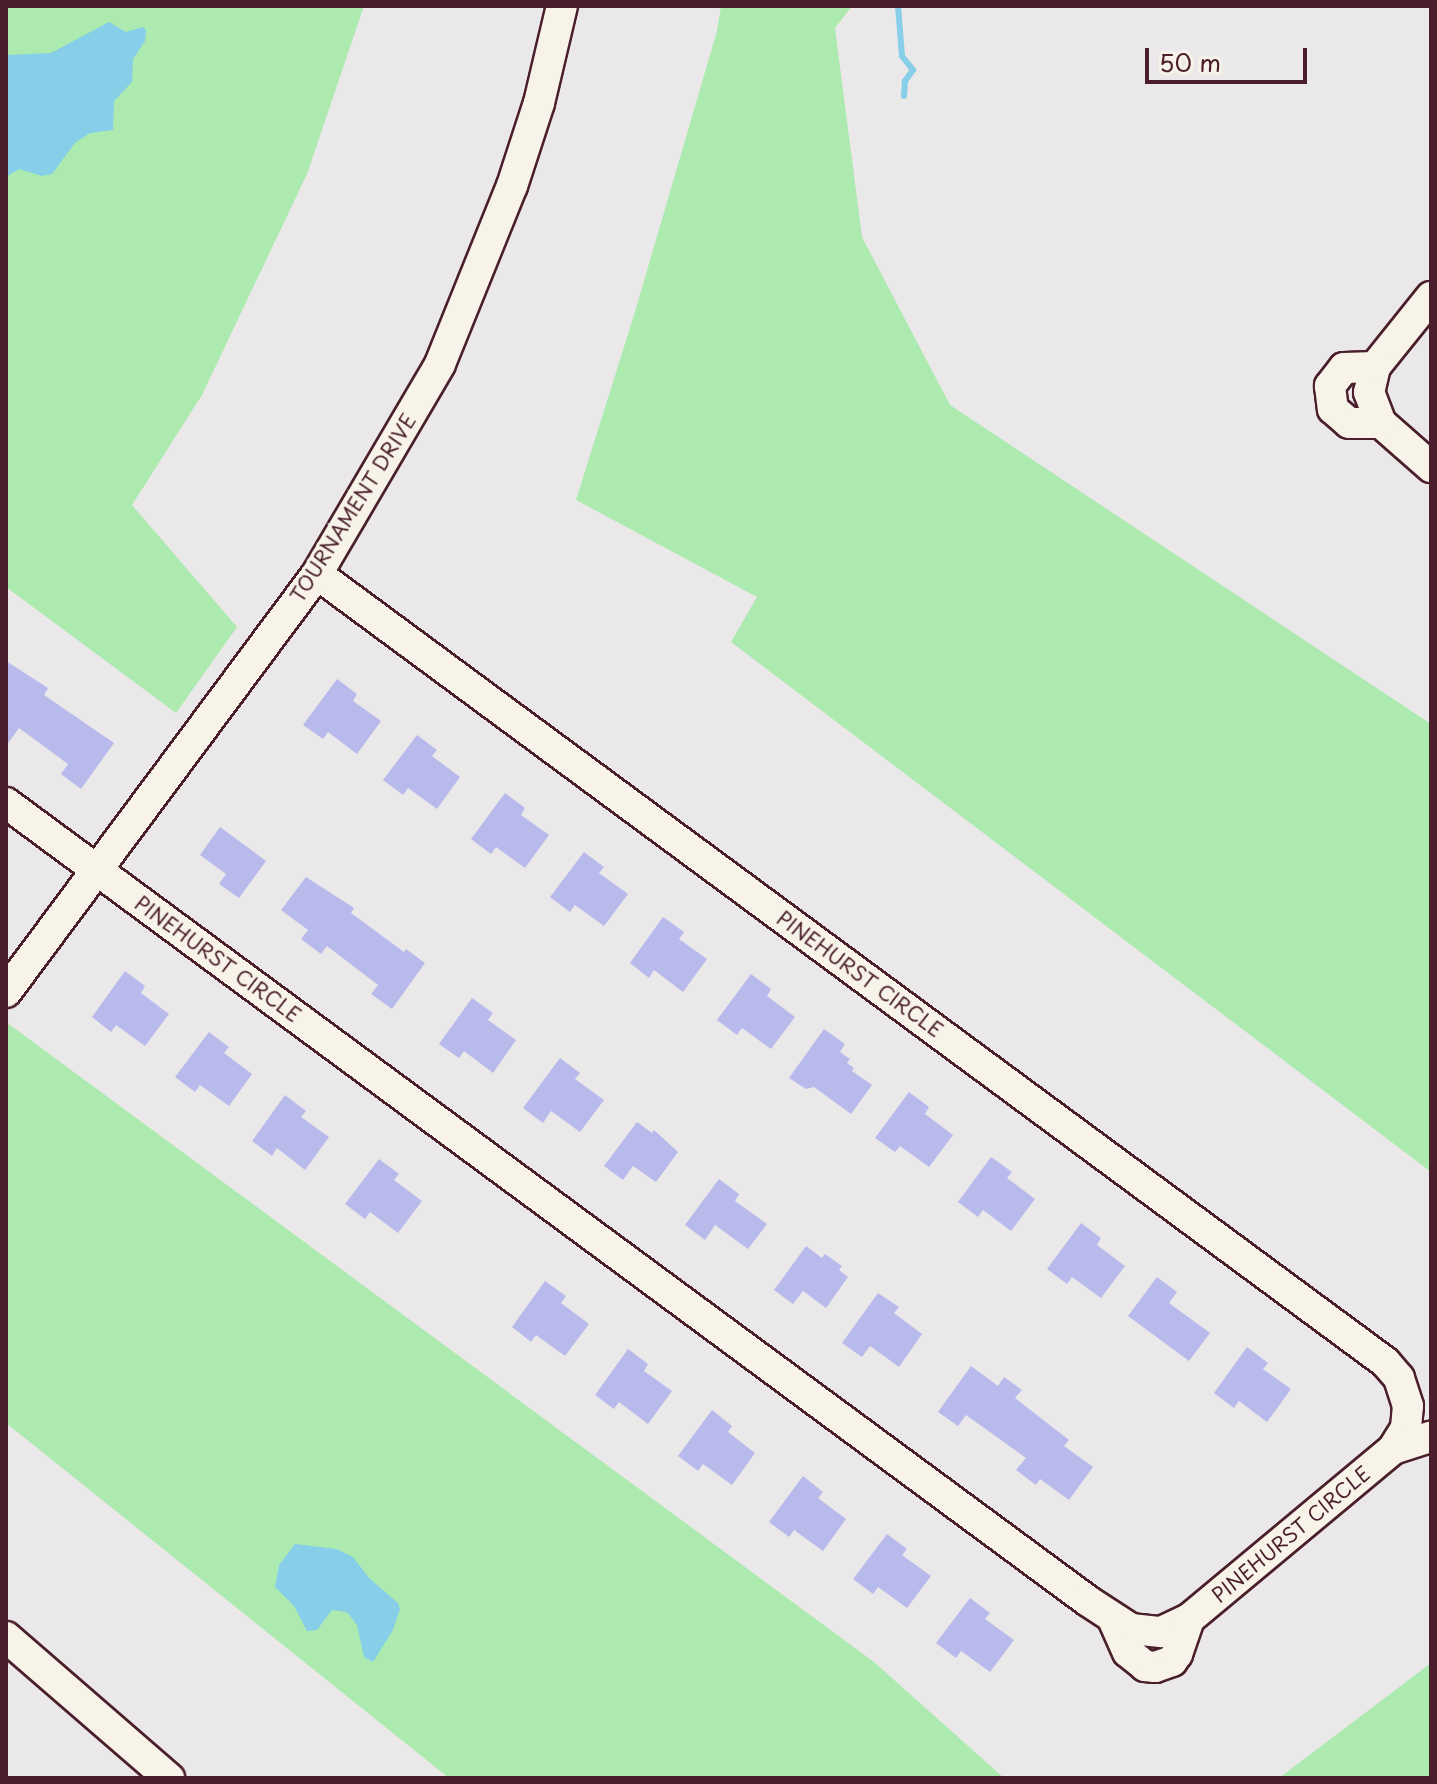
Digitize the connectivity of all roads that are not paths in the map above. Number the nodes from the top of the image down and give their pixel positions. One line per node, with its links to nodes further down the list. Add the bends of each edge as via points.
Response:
1 (562, 6): 4 (street, TOURNAMENT DRIVE, via 512,186 440,364)
2 (1431, 297): 3 (street, via 1375,367 1369,392 1381,423)
3 (1431, 467)
4 (317, 574): 6 (street, TOURNAMENT DRIVE); 8 (street, PINEHURST CIRCLE)
5 (6, 803): 6 (street, PINEHURST CIRCLE)
6 (96, 869): 7 (street, TOURNAMENT DRIVE); 11 (street, PINEHURST CIRCLE, via 1131,1629 1151,1633 1189,1619)
7 (6, 992)
8 (1399, 1378): 9 (street, PINEHURST CIRCLE); 11 (street, PINEHURST CIRCLE, via 1406,1428)
9 (1431, 1390)
10 (1431, 1437): 11 (street, PINEHURST CIRCLE)
11 (1393, 1449)
12 (6, 1637): 13 (street)
13 (169, 1778)

